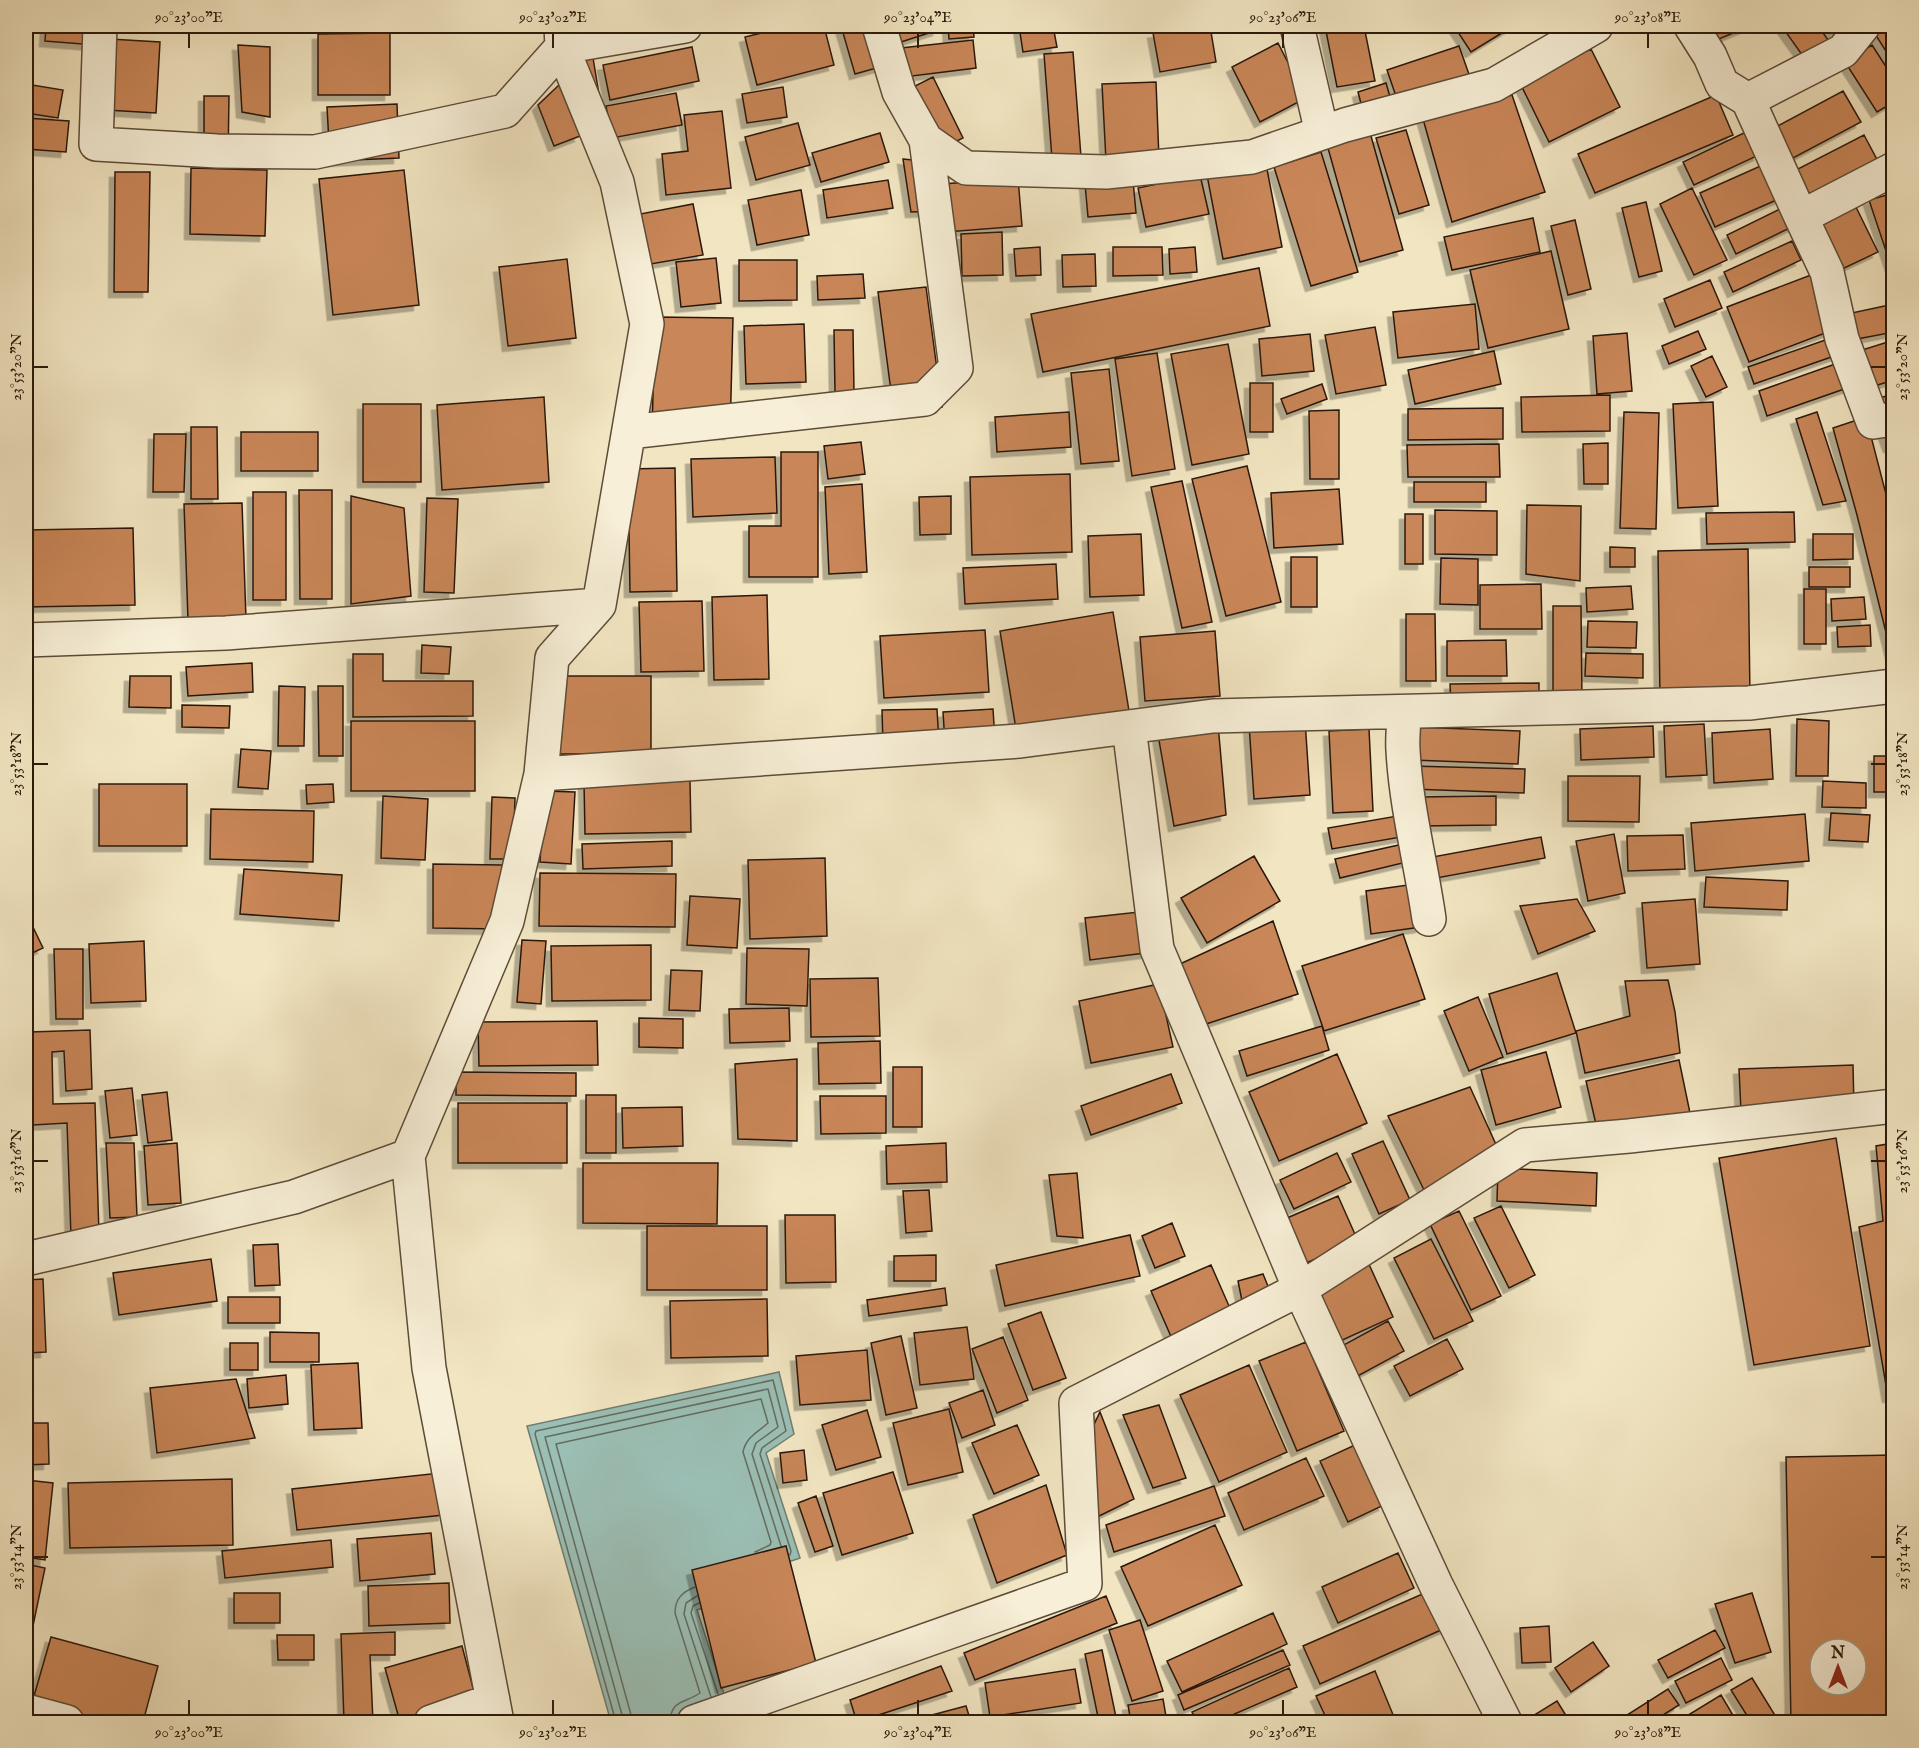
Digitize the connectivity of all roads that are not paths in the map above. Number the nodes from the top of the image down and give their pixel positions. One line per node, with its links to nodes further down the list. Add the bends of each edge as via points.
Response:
1 (100, 26): 8 (street, via 96,144 217,151 315,152 506,111)
2 (685, 26): 8 (street)
3 (879, 26): 11 (street, via 899,92)
4 (1297, 26): 10 (street)
5 (1596, 26): 10 (street, via 1494,85)
6 (1691, 26): 9 (street, via 1722,84)
7 (1863, 26): 9 (street, via 1844,51)
8 (561, 36): 15 (street, via 617,182 647,324)
9 (1748, 100): 13 (street)
10 (1322, 133): 11 (street, via 1252,157 1106,172 966,168)
11 (926, 140): 15 (street, via 956,368 925,399)
12 (1893, 169): 13 (street)
13 (1802, 217): 14 (street, via 1827,272 1842,339 1873,422)
14 (1893, 419)
15 (629, 432): 16 (street)
16 (599, 605): 17 (street, via 226,633); 21 (street, via 552,658)
17 (26, 640)
18 (1893, 686): 19 (street, via 1749,703)
19 (1404, 713): 20 (street, via 1213,717); 22 (street, via 1402,748 1409,808)
20 (1129, 727): 21 (street, via 1020,741); 26 (street, via 1157,949)
21 (541, 774): 24 (street, via 507,921)
22 (1429, 919)
23 (1893, 1106): 26 (street, via 1525,1145)
24 (408, 1156): 25 (street, via 294,1197); 28 (street, via 429,1368)
25 (26, 1259)
26 (1300, 1289): 31 (street, via 1076,1403 1084,1584); 32 (street, via 1436,1585)
27 (26, 1711): 29 (street)
28 (495, 1711): 30 (street)
29 (67, 1722)
30 (431, 1722)
31 (693, 1722)
32 (1504, 1722)

